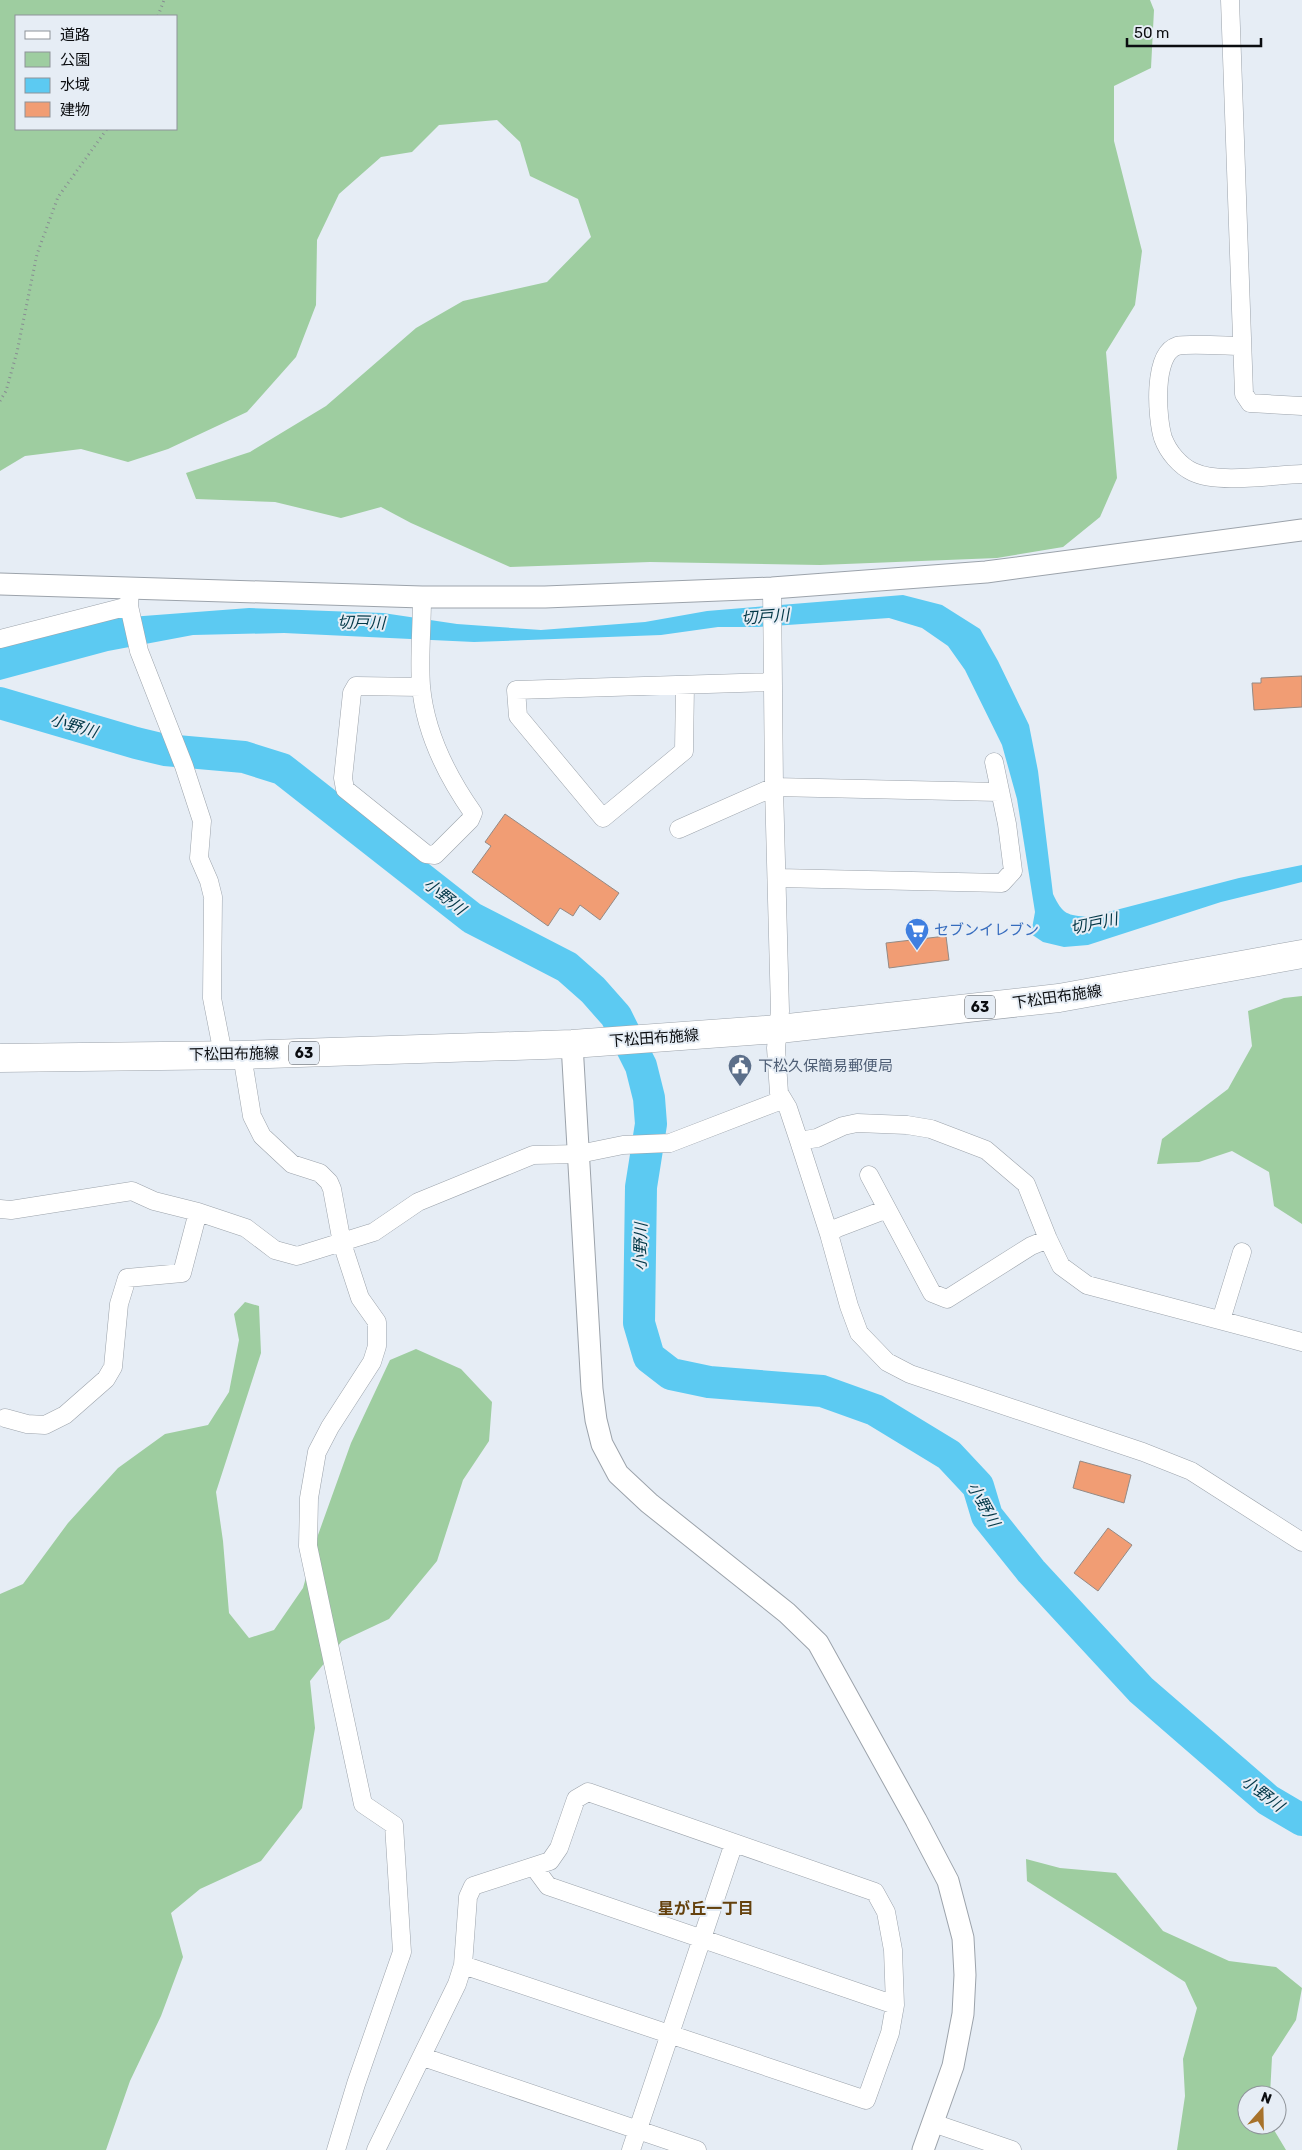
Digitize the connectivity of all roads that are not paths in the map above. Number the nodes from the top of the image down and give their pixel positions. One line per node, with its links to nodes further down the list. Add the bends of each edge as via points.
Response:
1 (1230, 0): 2 (street)
2 (1242, 346): 3 (street, via 1244,394 1250,403); 4 (street, via 1177,346 1167,354 1157,407 1164,439 1175,458 1192,472 1210,478)
3 (1302, 406)
4 (1302, 474)
5 (1302, 530): 7 (street, via 986,572)
6 (0, 584): 8 (street)
7 (772, 593): 9 (street, via 545,597); 11 (street)
8 (130, 602): 9 (street); 10 (street); 22 (street, via 139,651 202,821 199,858 213,897 212,998)
9 (422, 606): 13 (street)
10 (0, 639)
11 (772, 682): 12 (street); 15 (street)
12 (685, 685): 12 (street, via 684,751 603,818 518,716 516,690)
13 (421, 687): 13 (street, via 429,728 456,788 473,812 470,820 435,854 426,854 345,789 343,778 352,693 356,686)
14 (994, 762): 16 (street)
15 (774, 787): 16 (street); 17 (street); 18 (street)
16 (999, 792): 18 (street, via 1014,871 1002,883)
17 (679, 829)
18 (778, 878): 20 (street)
19 (1302, 954): 20 (main road, 下松田布施線 / 63, via 1059,998)
20 (779, 1029): 21 (main road, 下松田布施線 / 63); 24 (street, via 776,1048)
21 (572, 1044): 22 (main road, 下松田布施線 / 63); 26 (street)
22 (232, 1055): 23 (main road, 下松田布施線 / 63); 33 (street, via 262,1136 292,1164 320,1173 329,1182)
23 (0, 1058)
24 (782, 1100): 25 (street); 26 (street, via 670,1143 623,1146)
25 (799, 1141): 31 (street); 32 (street, via 857,1123 907,1125 986,1150 1026,1184)
26 (578, 1154): 33 (street, via 533,1155 418,1202 374,1232); 46 (street, via 592,1389 602,1444 618,1474 649,1503 787,1613 818,1642 948,1881 962,1938 965,1975 953,2066)
27 (869, 1175): 29 (street)
28 (0, 1209): 30 (street, via 132,1191 154,1201)
29 (887, 1209): 31 (street); 32 (street, via 932,1293 947,1299 1031,1246)
30 (198, 1212): 33 (street, via 246,1228 275,1250 297,1256); 37 (street, via 182,1273 127,1278 119,1304 113,1367 106,1379 65,1415 45,1425)
31 (829, 1234): 38 (street, via 859,1333 887,1362 910,1374 1191,1471)
32 (1048, 1239): 35 (street, via 1061,1266 1087,1285)
33 (342, 1243): 48 (street, via 360,1298 377,1322 377,1346 372,1362 317,1452 309,1498 308,1546 363,1804 394,1825 402,1952)
34 (1242, 1252): 35 (street)
35 (1221, 1320): 36 (street)
36 (1302, 1342)
37 (5, 1418)
38 (1302, 1542)
39 (734, 1843): 40 (street, via 588,1792 576,1799 559,1848 550,1861); 41 (street); 43 (street, via 876,1892 886,1912 893,1950)
40 (534, 1868): 41 (street, via 548,1886); 42 (street, via 473,1886 468,1897)
41 (702, 1939): 43 (street); 44 (street)
42 (463, 1965): 44 (street); 45 (street)
43 (895, 2005): 44 (street, via 890,2033 866,2100)
44 (670, 2034): 47 (street)
45 (423, 2057): 47 (street); 49 (street)
46 (933, 2123): 52 (street); 53 (street)
47 (637, 2130): 50 (street); 51 (street)
48 (336, 2150)
49 (376, 2150)
50 (630, 2150)
51 (697, 2150)
52 (923, 2150)
53 (1012, 2150)

